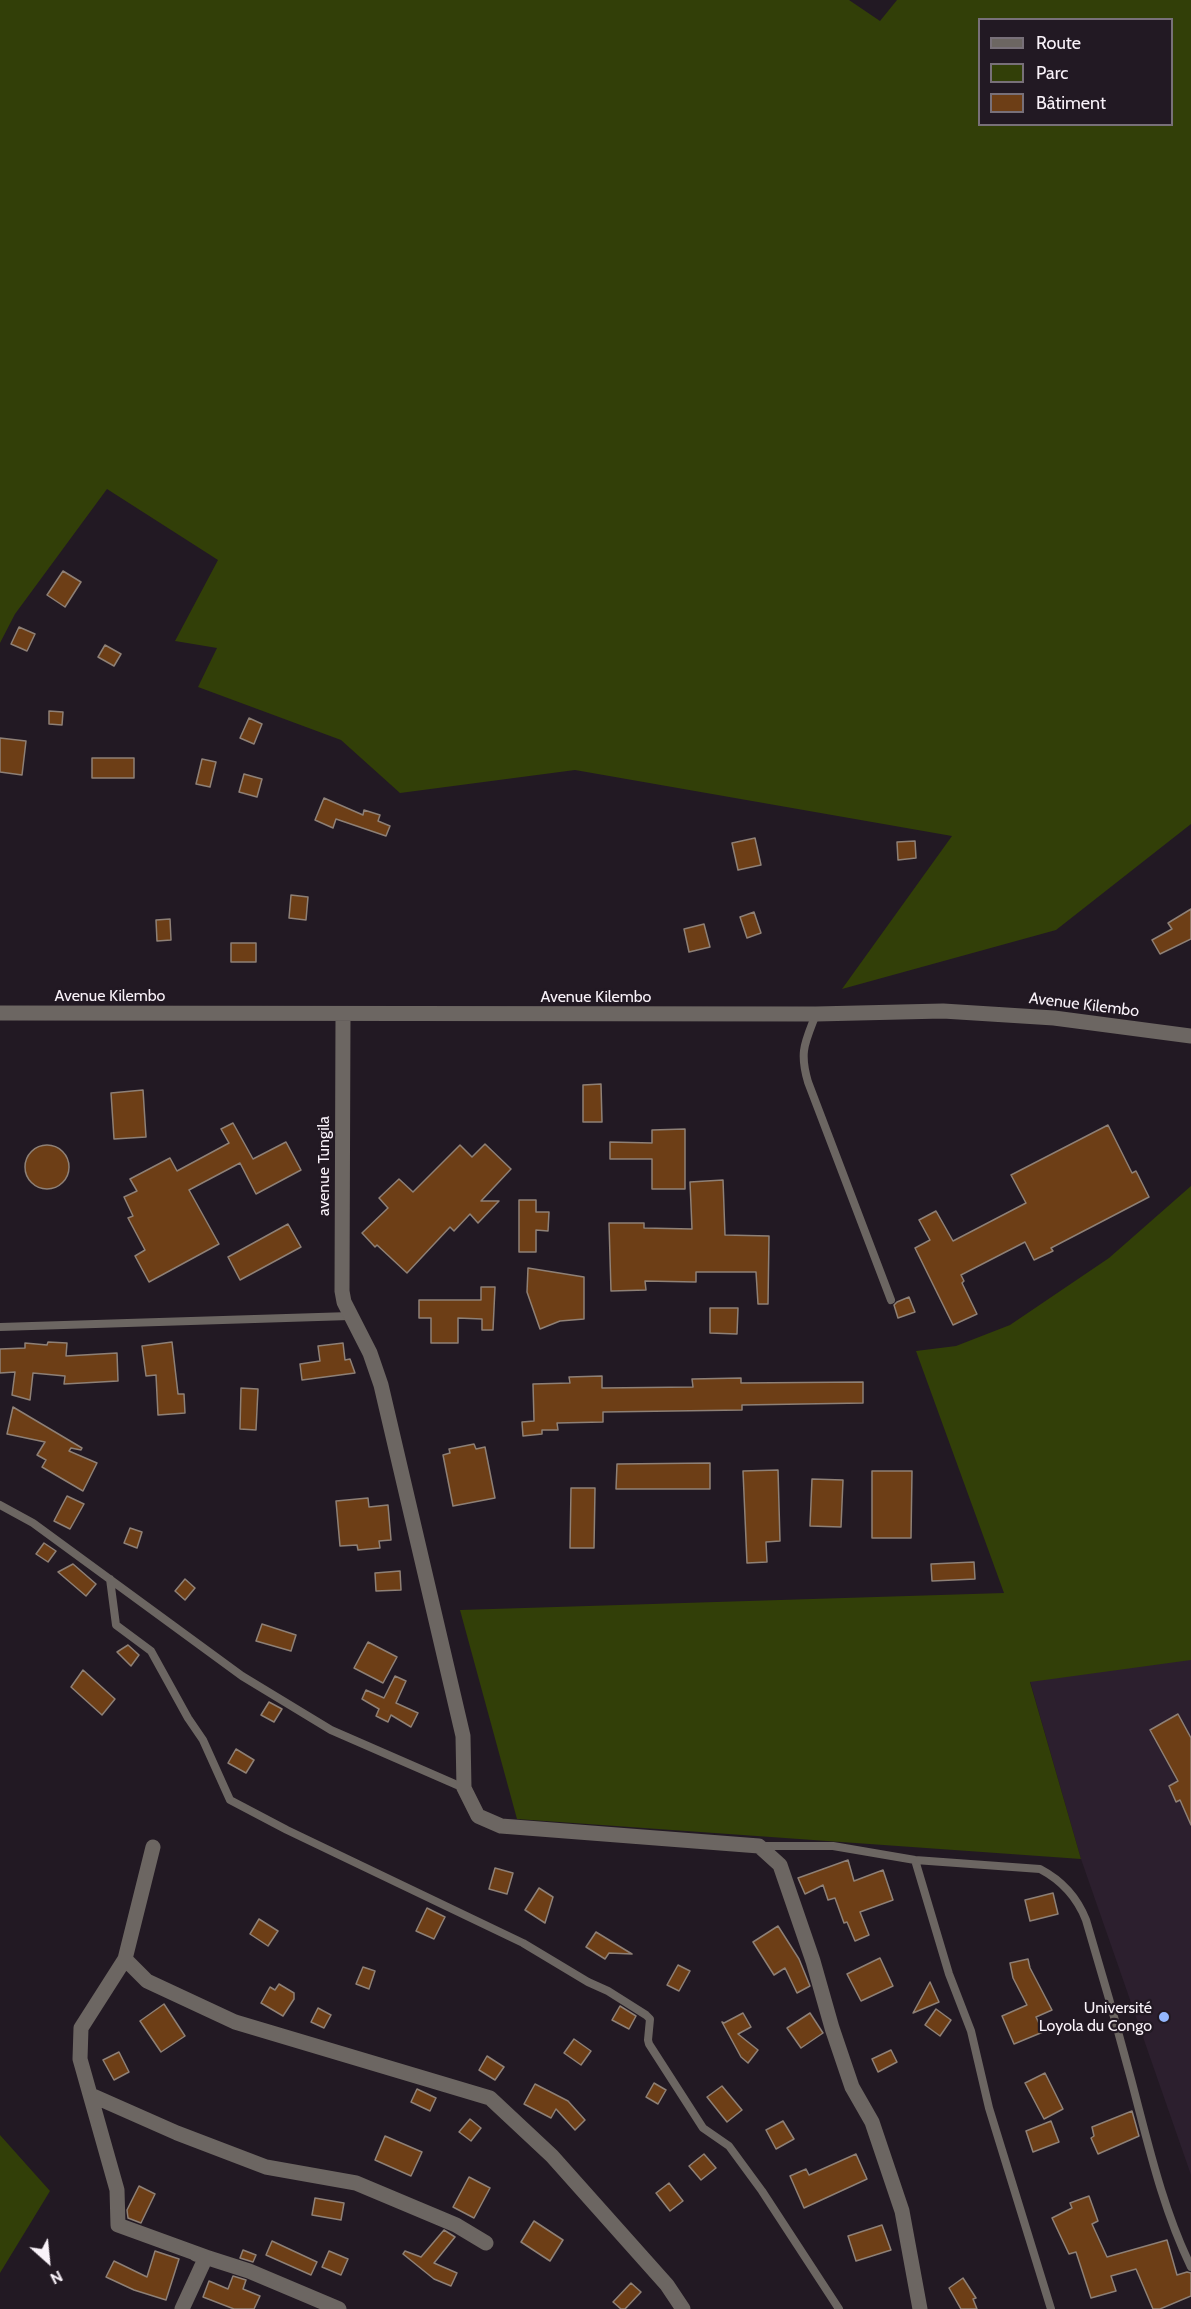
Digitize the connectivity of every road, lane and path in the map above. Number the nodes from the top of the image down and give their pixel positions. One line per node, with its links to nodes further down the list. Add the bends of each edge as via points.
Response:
1 (0, 1013): 3 (street, Avenue Kilembo)
2 (816, 1014): 3 (street, Avenue Kilembo); 4 (street, Avenue Kilembo, via 954,1011 1054,1018); 5 (lane, via 802,1061)
3 (343, 1015): 6 (street, avenue Tungila, via 342,1291)
4 (1191, 1036)
5 (891, 1300)
6 (350, 1316): 7 (lane); 10 (street, avenue Tungila, via 381,1384 463,1736)
7 (0, 1327)
8 (0, 1504): 9 (lane, via 33,1523)
9 (110, 1580): 10 (lane, via 242,1676 325,1727); 22 (lane, via 116,1625 151,1651 203,1740 230,1800 523,1943 588,1982 609,1990 650,2019 649,2044 704,2128 729,2146 755,2182)
10 (464, 1788): 11 (street, via 478,1816 501,1826)
11 (759, 1846): 13 (lane, via 833,1846); 23 (street, via 780,1866 852,2088 872,2122 902,2211)
12 (153, 1847): 14 (street)
13 (915, 1860): 18 (lane, via 1040,1869 1054,1876 1081,1906 1120,2034 1162,2197); 24 (lane, via 971,2031 989,2108)
14 (125, 1959): 15 (street, via 81,2028 80,2058); 21 (street, via 147,1981 235,2022 490,2098 552,2156 667,2285)
15 (91, 2095): 16 (street, via 266,2167 356,2183 456,2225); 17 (street, via 117,2190 118,2225)
16 (486, 2243)
17 (206, 2257): 19 (street); 20 (street)
18 (1191, 2266)
19 (182, 2309)
20 (339, 2309)
21 (683, 2309)
22 (839, 2309)
23 (920, 2309)
24 (1051, 2309)

